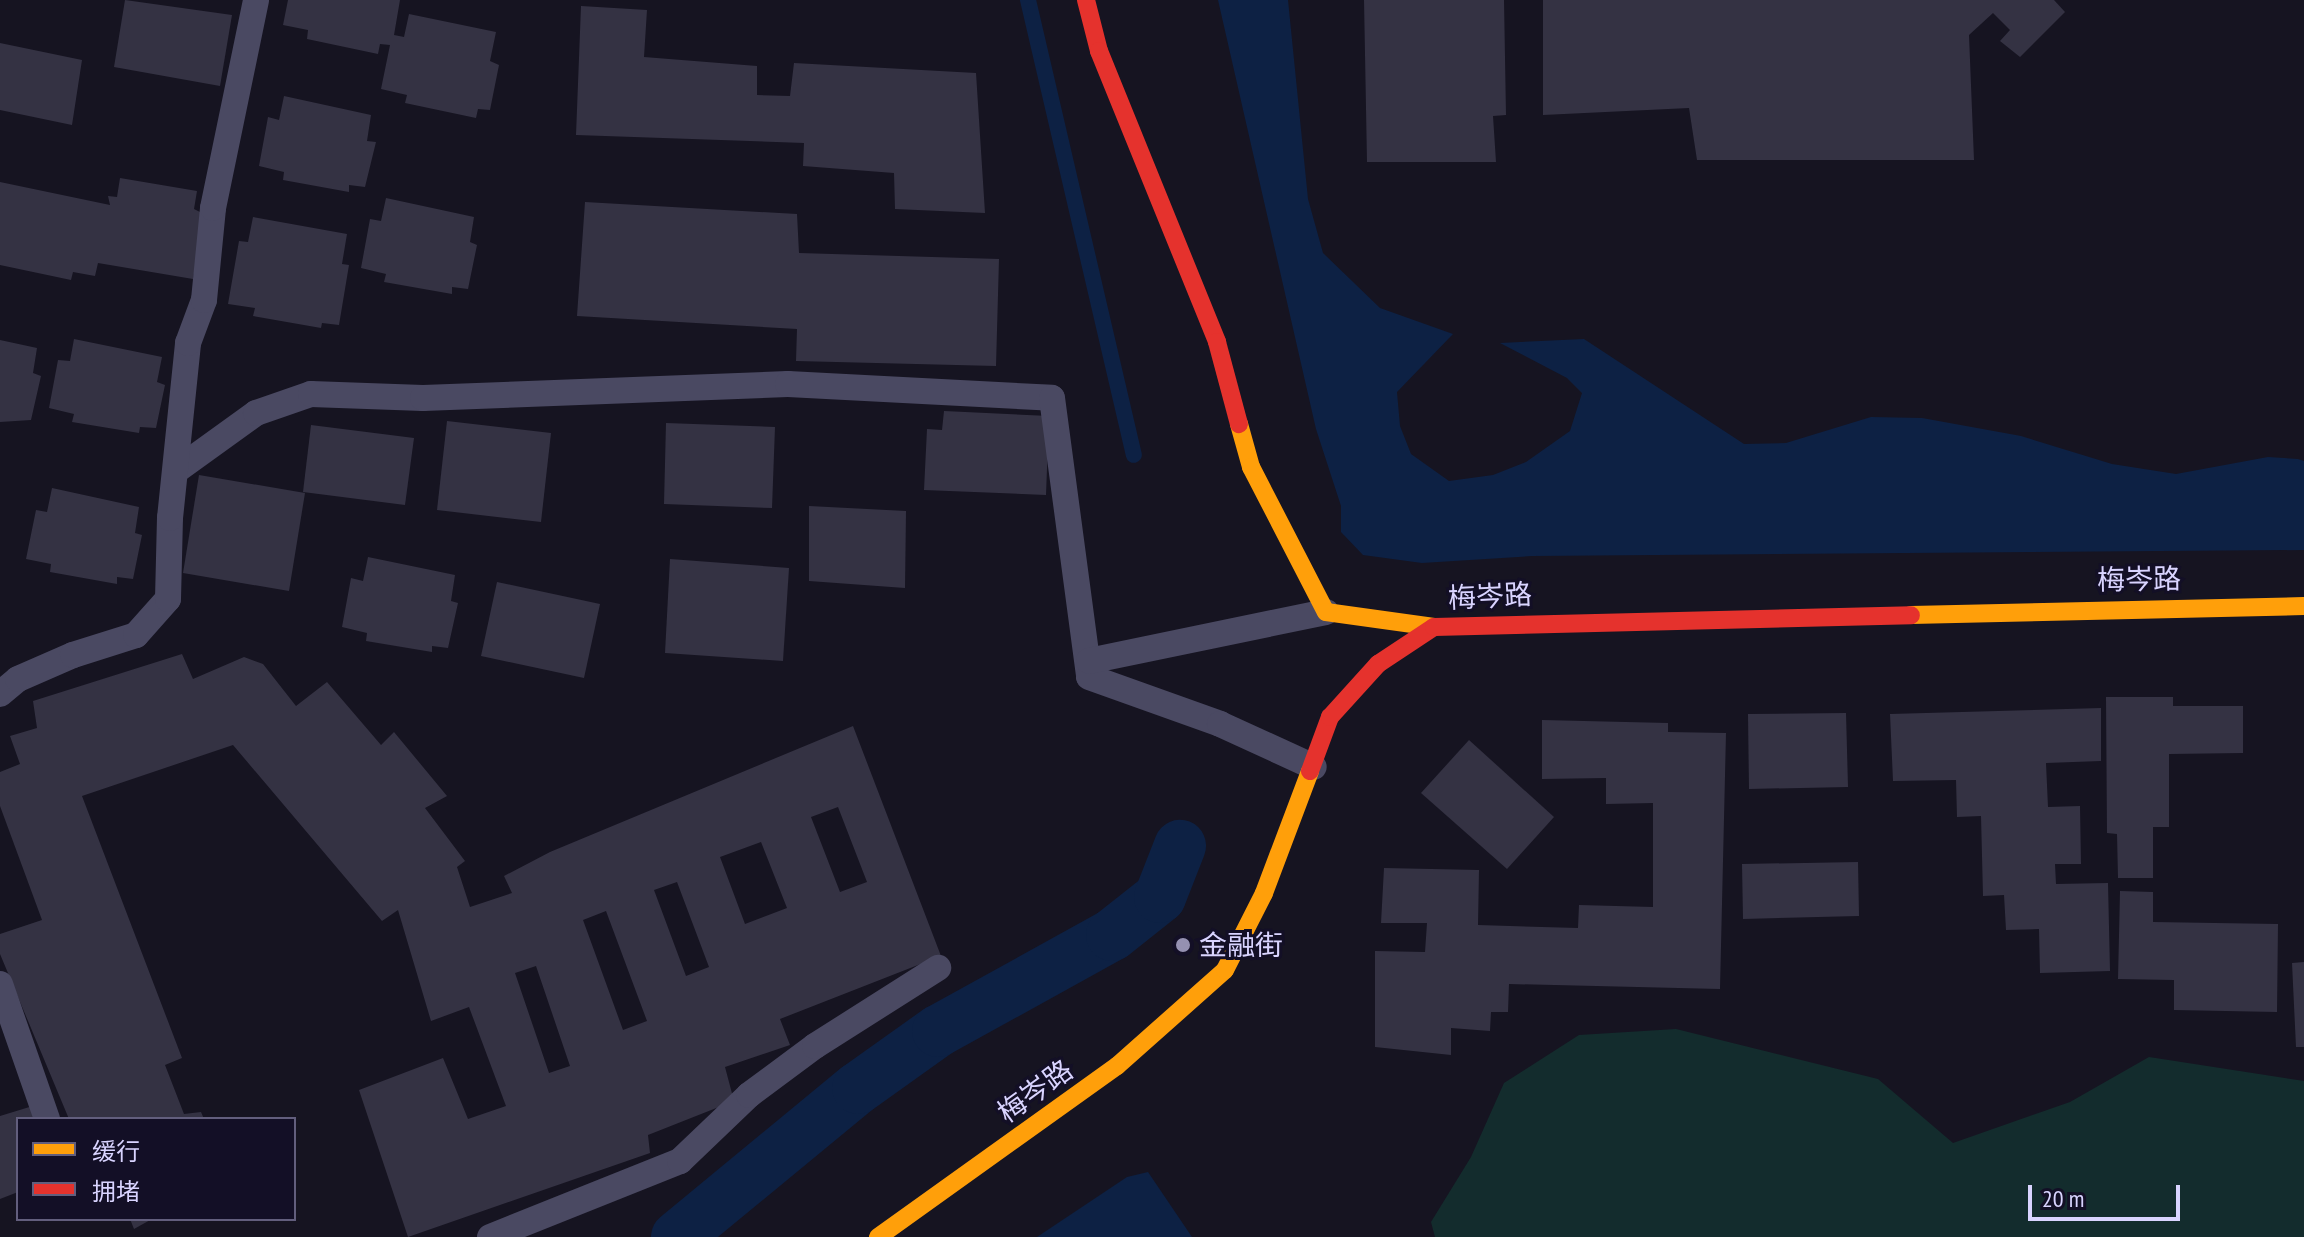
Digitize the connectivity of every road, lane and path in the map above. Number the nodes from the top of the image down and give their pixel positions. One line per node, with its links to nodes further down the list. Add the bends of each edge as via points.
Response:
1 (256, 0): 3 (lane, via 213,208 204,300 188,343)
2 (1086, 0): 5 (street, via 1099,51 1217,342 1251,467)
3 (177, 470): 7 (lane, via 256,413 311,394 423,398 788,384 1052,398 1066,474 1073,576); 8 (lane, via 168,599 136,635 73,655 18,679)
4 (2304, 606): 6 (street, 梅岑路)
5 (1326, 612): 6 (street); 7 (lane)
6 (1434, 627): 9 (street, 梅岑路, via 1378,664 1330,717)
7 (1089, 661): 9 (lane, via 1089,677 1220,724)
8 (0, 694)
9 (1314, 767): 14 (street, 梅岑路, via 1264,893 1225,970 1117,1066)
10 (938, 968): 13 (lane, via 749,1095 680,1161)
11 (0, 984): 12 (lane)
12 (46, 1117)
13 (490, 1237)
14 (878, 1237)

